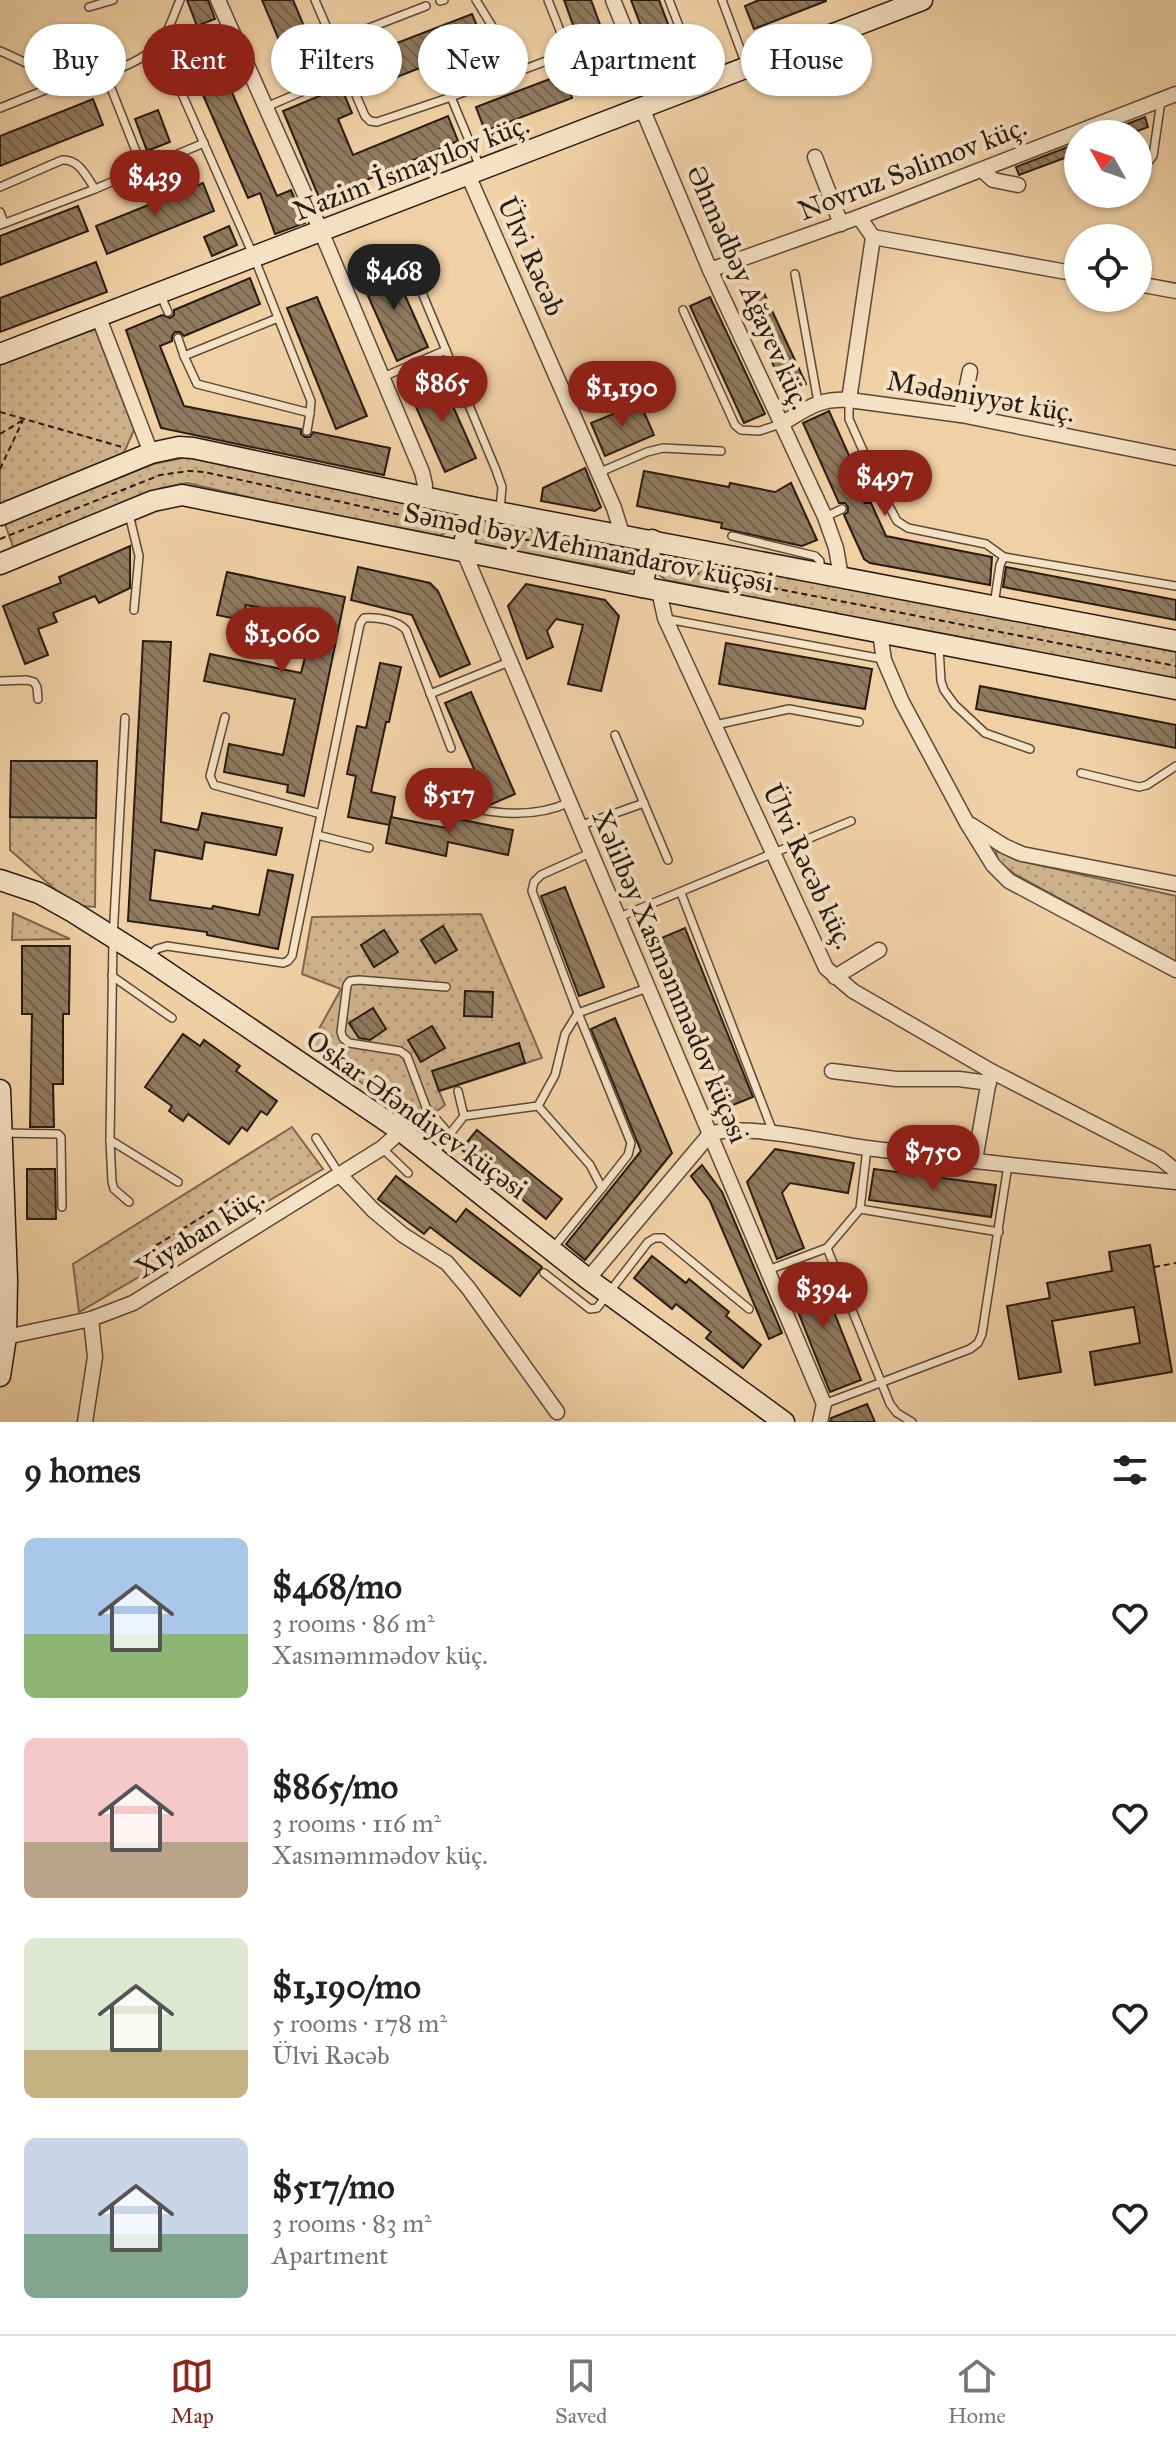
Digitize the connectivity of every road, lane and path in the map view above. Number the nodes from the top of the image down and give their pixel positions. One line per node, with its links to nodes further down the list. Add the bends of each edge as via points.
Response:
1 (113, 0): 13 (lane)
2 (180, 0): 14 (lane)
3 (218, 0): 34 (street)
4 (315, 0): 15 (lane)
5 (476, 0): 17 (lane)
6 (548, 0): 23 (lane, via 565,51)
7 (613, 0): 33 (street, Əhmədbəy Ağayev küç.)
8 (669, 0): 18 (lane)
9 (722, 0): 21 (lane)
10 (922, 0): 12 (main road, Nazim İsmayılov küç.)
11 (426, 6): 16 (lane)
12 (890, 6): 19 (main road, Nazim İsmayılov küç.)
13 (89, 7)
14 (170, 24)
15 (325, 24)
16 (380, 24)
17 (491, 24)
18 (678, 24)
19 (848, 24)
20 (0, 51): 22 (lane)
21 (741, 51)
22 (24, 61)
23 (528, 68)
24 (741, 69): 33 (main road, Nazim İsmayılov küç.)
25 (1176, 94): 32 (street, Novruz Səlimov küç.)
26 (30, 96): 35 (lane)
27 (114, 96): 39 (lane)
28 (183, 96): 36 (lane)
29 (292, 96): 34 (lane)
30 (356, 96): 31 (lane, via 365,116 377,122)
31 (451, 97): 41 (lane)
32 (1161, 100): 38 (lane); 40 (street, Novruz Səlimov küç.)
33 (648, 105): 41 (main road, Nazim İsmayılov küç.); 52 (street, Əhmədbəy Ağayev küç.)
34 (266, 107): 49 (street)
35 (0, 108)
36 (204, 143): 39 (lane); 51 (lane)
37 (815, 157): 48 (street)
38 (1152, 157)
39 (143, 169): 44 (lane)
40 (982, 170): 42 (street, via 993,180); 46 (street, Novruz Səlimov küç.)
41 (474, 172): 49 (main road, Nazim İsmayılov küç.); 81 (street, Ülvi Rəcəb)
42 (1018, 185)
43 (0, 187): 44 (lane, via 70,159)
44 (95, 189): 47 (lane)
45 (0, 212): 47 (lane)
46 (859, 217): 48 (street, Novruz Səlimov küç.); 50 (street)
47 (2, 224)
48 (841, 224): 52 (street, Novruz Səlimov küç.)
49 (321, 231): 51 (main road, Nazim İsmayılov küç.); 66 (street)
50 (873, 237): 53 (street); 67 (street)
51 (254, 257): 59 (main road, Nazim İsmayılov küç., via 164,303); 60 (lane)
52 (710, 270): 73 (street, Əhmədbəy Ağayev küç.)
53 (1064, 271)
54 (795, 274): 68 (lane)
55 (415, 276): 62 (lane)
56 (1152, 287): 57 (street)
57 (1176, 291)
58 (683, 310): 73 (lane, via 735,425 759,431)
59 (99, 318): 63 (main road, Nazim İsmayılov küç.); 78 (street)
60 (278, 318): 64 (lane); 70 (lane, via 311,401)
61 (178, 338): 64 (lane)
62 (446, 350): 66 (lane); 88 (lane, via 502,487)
63 (0, 354)
64 (184, 356): 70 (lane, via 197,384)
65 (970, 371): 71 (street)
66 (383, 377): 83 (street, via 422,472)
67 (849, 400): 68 (street, Mədəniyyət küç.); 71 (street, Mədəniyyət küç.); 82 (lane, via 849,419)
68 (818, 402): 73 (street, Mədəniyyət küç.)
69 (0, 412): 72 (path)
70 (310, 413): 74 (lane)
71 (961, 415): 79 (street, Mədəniyyət küç.)
72 (23, 419): 75 (path); 76 (path); 80 (path)
73 (781, 424): 90 (street, Əhmədbəy Ağayev küç.)
74 (307, 431)
75 (0, 434)
76 (126, 448)
77 (721, 451): 81 (lane, via 663,448)
78 (151, 453): 83 (main road, Səməd bəy Mehmandarov küçəsi, via 193,448 300,464); 89 (main road, Səməd bəy Mehmandarov küçəsi)
79 (1176, 458)
80 (0, 469)
81 (598, 473): 92 (street, Ülvi Rəcəb)
82 (881, 491): 84 (lane); 96 (lane, via 897,521 908,528 986,544)
83 (424, 496): 85 (main road, Səməd bəy Mehmandarov küçəsi)
84 (868, 497)
85 (471, 507): 88 (main road, Səməd bəy Mehmandarov küçəsi); 95 (main road)
86 (842, 509): 90 (lane)
87 (128, 511): 95 (main road, Səməd bəy Mehmandarov küçəsi, via 182,495); 98 (main road, Səməd bəy Mehmandarov küçəsi); 104 (lane, via 139,556)
88 (499, 512): 92 (main road, Səməd bəy Mehmandarov küçəsi)
89 (0, 515)
90 (825, 517): 100 (street, Əhmədbəy Ağayev küç., via 836,548)
91 (475, 531): 97 (path)
92 (622, 534): 94 (main road, Səməd bəy Mehmandarov küçəsi)
93 (732, 536): 100 (lane, via 815,556)
94 (652, 540): 100 (main road, Səməd bəy Mehmandarov küçəsi); 102 (main road)
95 (463, 550): 102 (main road, Səməd bəy Mehmandarov küçəsi); 110 (street, Xəlilbəy Xasməmmədov küçəsi)
96 (1004, 557): 101 (lane); 103 (lane)
97 (639, 560)
98 (0, 564)
99 (659, 566): 111 (path)
100 (830, 575): 103 (main road, Səməd bəy Mehmandarov küçəsi)
101 (1176, 586)
102 (650, 589): 105 (street, Ülvi Rəcəb küç.); 106 (main road, Səməd bəy Mehmandarov küçəsi)
103 (994, 608): 107 (main road, Səməd bəy Mehmandarov küçəsi)
104 (134, 610)
105 (665, 618): 109 (lane); 119 (street, Ülvi Rəcəb küç.)
106 (880, 633): 108 (main road, Səməd bəy Mehmandarov küçəsi); 109 (street)
107 (1176, 641)
108 (939, 644): 113 (main road, Səməd bəy Mehmandarov küçəsi); 122 (lane, via 941,681 955,705 985,733)
109 (884, 660): 130 (street)
110 (509, 662): 114 (lane); 126 (street, Xəlilbəy Xasməmmədov küçəsi)
111 (1176, 666)
112 (0, 681): 115 (lane, via 34,682)
113 (1176, 689)
114 (430, 694): 121 (lane); 128 (lane, via 403,626 364,618)
115 (38, 699)
116 (225, 717): 128 (lane, via 210,776 214,785)
117 (125, 718): 141 (lane)
118 (859, 722): 119 (lane, via 789,709)
119 (715, 725): 135 (street, Ülvi Rəcəb küç.)
120 (615, 735): 127 (lane)
121 (451, 748)
122 (1030, 749)
123 (1176, 766): 124 (lane, via 1139,787)
124 (1081, 773)
125 (413, 794): 126 (lane, via 498,814 550,812)
126 (570, 802): 131 (street, Xəlilbəy Xasməmmədov küçəsi)
127 (644, 803): 131 (lane); 136 (lane)
128 (321, 814): 132 (lane)
129 (851, 821): 135 (lane)
130 (967, 823): 138 (street, via 1022,854); 144 (street, via 1009,881)
131 (579, 826): 134 (street, Xəlilbəy Xasməmmədov küçəsi)
132 (317, 835): 133 (lane); 143 (lane, via 288,961 167,946)
133 (369, 848)
134 (590, 853): 140 (street, Xəlilbəy Xasməmmədov küçəsi); 149 (lane, via 541,875 532,891)
135 (775, 855): 139 (lane); 146 (street, Ülvi Rəcəb küç., via 817,951)
136 (668, 860)
137 (0, 880): 141 (main road, Oskar Əfəndiyev küçəsi, via 39,893)
138 (1176, 884)
139 (681, 893): 140 (lane); 161 (lane)
140 (617, 918): 148 (street, Xəlilbəy Xasməmmədov küçəsi)
141 (113, 938): 143 (main road, Oskar Əfəndiyev küçəsi); 145 (lane)
142 (879, 950): 146 (street)
143 (146, 958): 157 (main road, Oskar Əfəndiyev küçəsi)
144 (1176, 970)
145 (112, 976): 150 (lane); 163 (lane)
146 (835, 977): 152 (street, Ülvi Rəcəb küç.)
147 (446, 987): 159 (lane, via 350,981 341,1032 349,1043 407,1056 426,1107)
148 (647, 988): 149 (lane); 160 (street, Xəlilbəy Xasməmmədov küçəsi)
149 (578, 1013): 155 (lane); 174 (lane, via 631,1143)
150 (172, 1018)
151 (832, 1071): 152 (street, via 896,1079)
152 (990, 1077): 167 (street); 169 (street, Ülvi Rəcəb küç., via 1160,1158)
153 (0, 1090): 158 (main road)
154 (458, 1091): 156 (lane)
155 (538, 1106): 156 (lane); 174 (lane, via 590,1165)
156 (464, 1116): 159 (lane)
157 (401, 1131): 164 (street, Xiyaban küç.); 166 (main road, Oskar Əfəndiyev küçəsi)
158 (1, 1133): 176 (lane, via 61,1137); 191 (main road)
159 (449, 1134): 166 (lane)
160 (710, 1134): 161 (street); 185 (street, Xəlilbəy Xasməmmədov küçəsi); 187 (street)
161 (774, 1134): 165 (street)
162 (316, 1138): 171 (lane)
163 (110, 1140): 172 (lane); 175 (lane, via 114,1189)
164 (382, 1148): 170 (lane); 171 (street, Xiyaban küç.)
165 (867, 1148): 167 (street); 177 (lane)
166 (433, 1156): 181 (main road, Oskar Əfəndiyev küçəsi)
167 (975, 1160): 168 (street)
168 (1008, 1165): 173 (street); 179 (lane)
169 (1176, 1171)
170 (408, 1173)
171 (340, 1175): 178 (street, Xiyaban küç.); 195 (street, via 403,1235 447,1263)
172 (178, 1182)
173 (1176, 1182)
174 (602, 1188): 181 (lane)
175 (129, 1202)
176 (62, 1207)
177 (860, 1209): 179 (lane); 180 (lane)
178 (254, 1227): 182 (path, via 239,1201 231,1199); 190 (street, Xiyaban küç., via 133,1303)
179 (999, 1232): 193 (lane, via 978,1343)
180 (827, 1248): 185 (lane); 193 (lane)
181 (551, 1250): 187 (main road, Oskar Əfəndiyev küçəsi)
182 (131, 1261)
183 (1176, 1263): 184 (path)
184 (1154, 1267)
185 (768, 1270): 194 (street, Xəlilbəy Xasməmmədov küçəsi)
186 (544, 1273): 188 (lane, via 590,1309)
187 (588, 1279): 188 (main road, Oskar Əfəndiyev küçəsi)
188 (608, 1293): 189 (lane, via 648,1242 663,1238); 197 (main road, Oskar Əfəndiyev küçəsi)
189 (749, 1309)
190 (91, 1319): 191 (street, Xiyaban küç.); 196 (street, via 95,1357)
191 (6, 1337): 192 (main road)
192 (0, 1376)
193 (880, 1382): 194 (lane); 199 (lane, via 897,1413)
194 (824, 1404): 198 (street)
195 (557, 1412)
196 (85, 1422)
197 (784, 1422)
198 (820, 1422)
199 (912, 1422)

